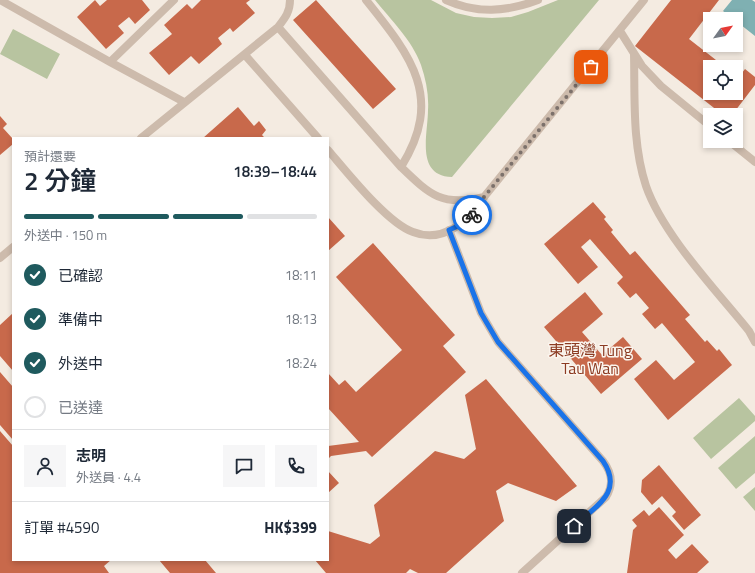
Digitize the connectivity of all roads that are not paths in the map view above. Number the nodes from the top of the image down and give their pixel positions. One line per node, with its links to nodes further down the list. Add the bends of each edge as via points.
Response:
1 (0, 0): 12 (lane)
2 (174, 0): 12 (lane)
3 (290, 0): 8 (lane, via 286,17)
4 (366, 0): 20 (lane, via 406,52 418,81 419,126)
5 (446, 0): 6 (lane, via 475,10 492,11 509,9)
6 (538, 0)
7 (644, 0): 9 (lane)
8 (278, 27): 11 (lane); 20 (lane)
9 (620, 31): 10 (lane); 21 (lane)
10 (634, 54): 14 (lane, via 661,86); 25 (lane, via 635,127 646,186 659,215 676,241)
11 (245, 55): 13 (lane); 16 (lane)
12 (110, 62): 13 (lane)
13 (184, 102): 15 (lane)
14 (703, 120)
15 (143, 137)
16 (317, 137)
17 (738, 148): 19 (lane)
18 (329, 151): 22 (lane, via 374,201 413,232 428,236)
19 (755, 162)
20 (401, 167): 21 (lane, via 420,186 445,200 466,201)
21 (484, 197): 22 (lane, via 469,218)
22 (449, 230): 27 (lane, via 481,313 498,342 610,472 612,482 606,497)
23 (12, 248): 24 (lane)
24 (0, 258)
25 (752, 329): 26 (lane)
26 (755, 342)
27 (522, 573)

